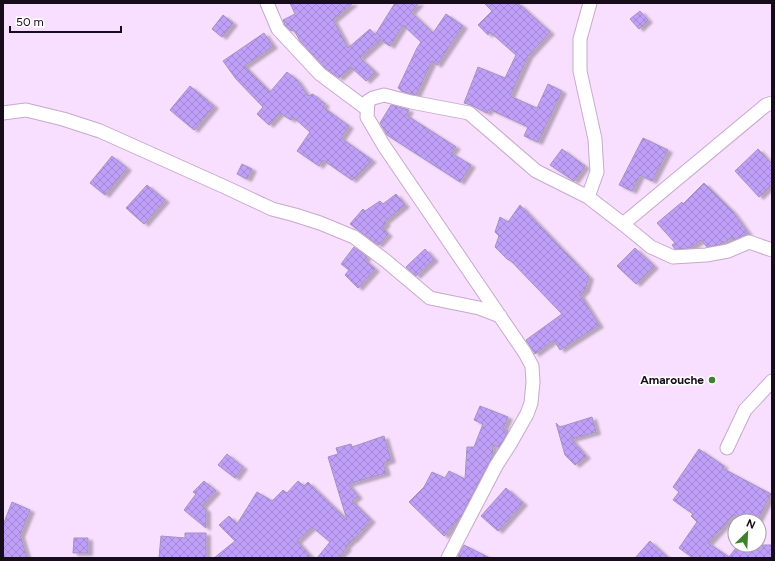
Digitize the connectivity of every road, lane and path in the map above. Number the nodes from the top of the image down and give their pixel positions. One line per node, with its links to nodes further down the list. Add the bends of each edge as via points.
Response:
1 (267, 3): 4 (street, via 278,29 320,74)
2 (590, 3): 6 (street, via 580,39 580,71 594,139 597,172)
3 (772, 103): 7 (street, via 766,105)
4 (368, 109): 6 (street, via 368,101 384,95 468,113 536,171); 9 (street, via 366,117 384,146)
5 (3, 113): 9 (street, via 26,110 100,131 272,209 320,223 354,237 430,298 479,308)
6 (588, 197): 7 (street)
7 (623, 224): 8 (street, via 651,247 673,257 728,251 749,242)
8 (772, 250)
9 (500, 316): 12 (street, via 532,366 531,403)
10 (772, 381): 11 (street, via 745,410)
11 (727, 448)
12 (448, 558)

